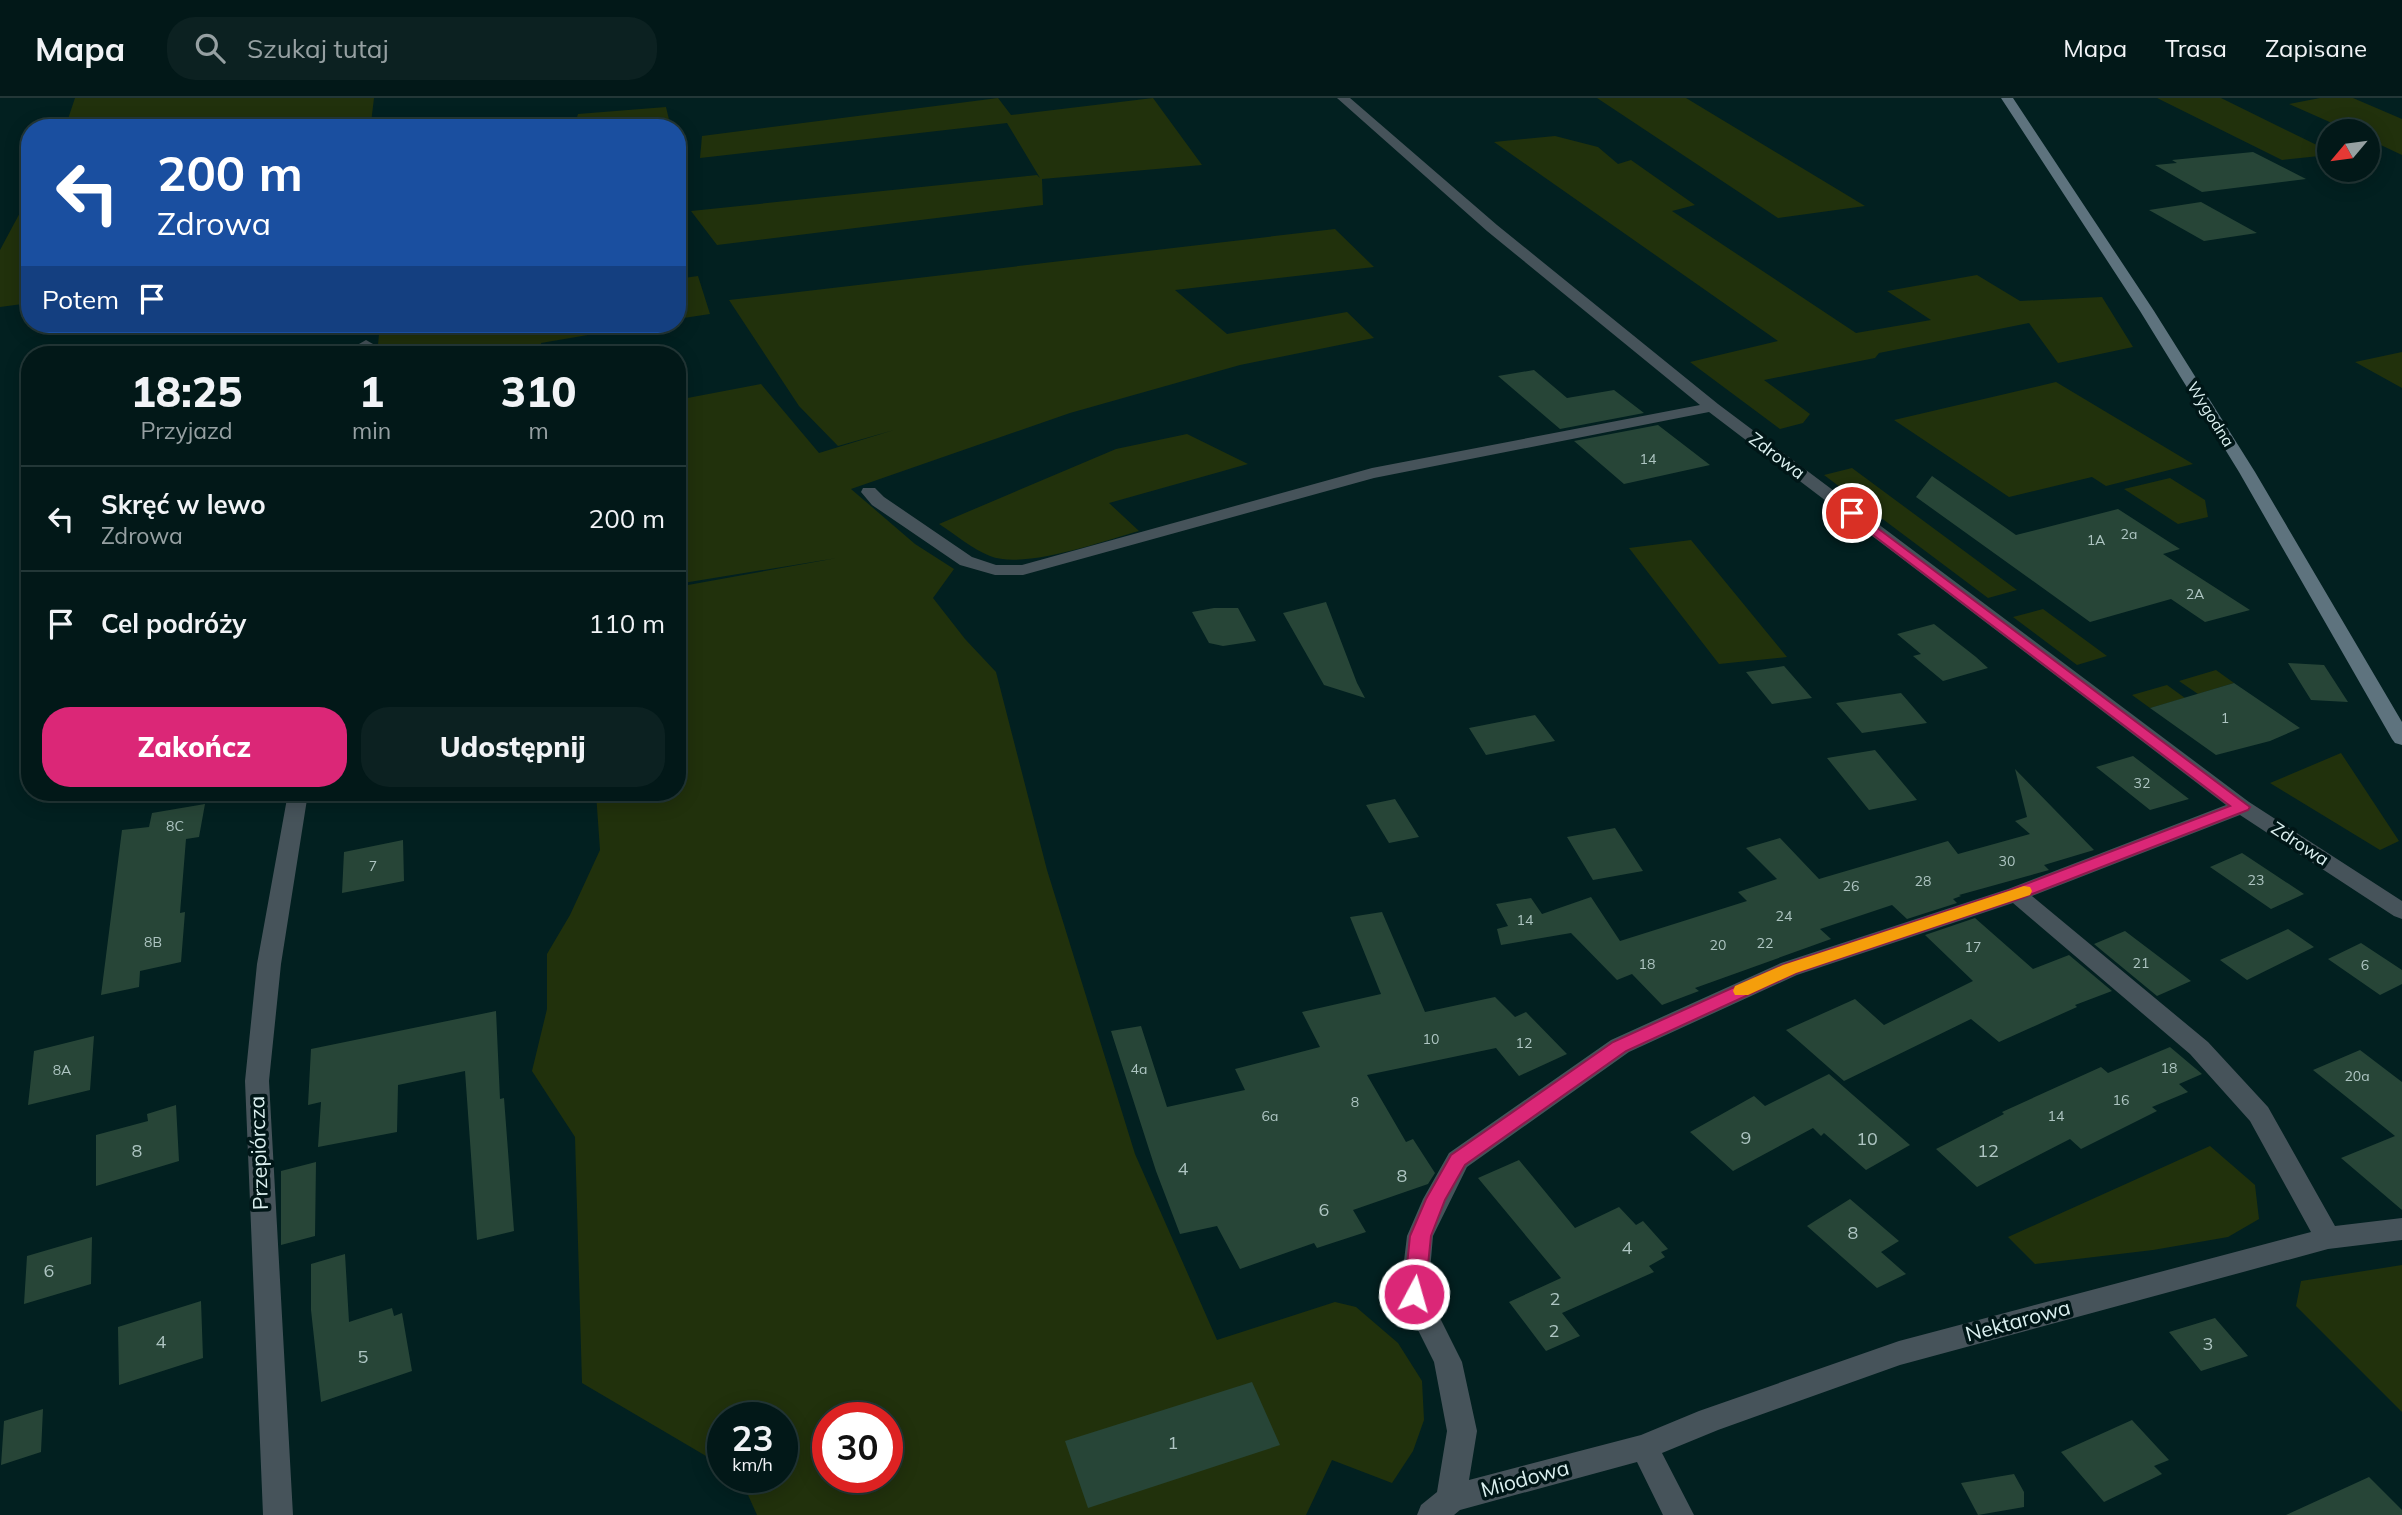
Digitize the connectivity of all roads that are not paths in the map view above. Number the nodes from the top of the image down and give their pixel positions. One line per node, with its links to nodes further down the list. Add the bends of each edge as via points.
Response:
1 (1343, 98): 3 (street, Zdrowa, via 1492,228)
2 (2007, 98): 5 (street, Wygodna, via 2247,472)
3 (1712, 407): 4 (street, via 1372,473 1023,570 995,570 966,561); 7 (street, Zdrowa)
4 (869, 492)
5 (2402, 739)
6 (297, 801): 14 (street, Przepiórcza, via 269,964 257,1081)
7 (2242, 807): 8 (street, Miodowa); 9 (street, Zdrowa)
8 (2016, 894): 11 (street, via 2199,1048 2259,1114); 13 (street, Miodowa, via 1789,969 1620,1046 1458,1160 1420,1236 1414,1294 1448,1362 1462,1431)
9 (2402, 911)
10 (2402, 1229): 11 (street, Nektarowa)
11 (2328, 1238): 12 (street, Nektarowa, via 1899,1353)
12 (1644, 1447): 13 (street, Miodowa); 15 (street)
13 (1442, 1507)
14 (278, 1515)
15 (1679, 1515)

